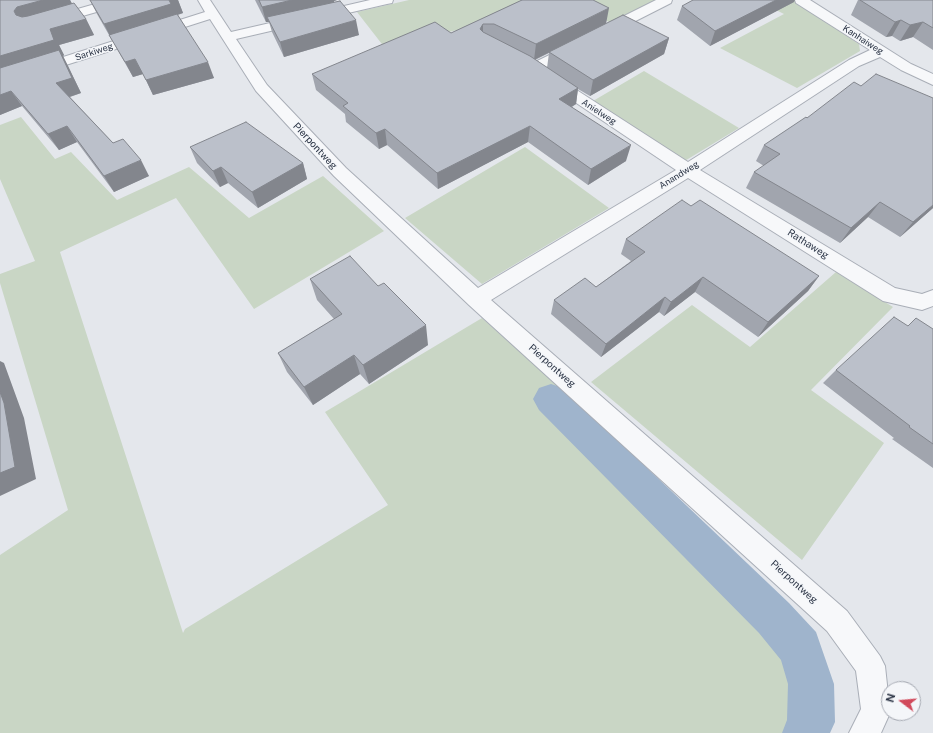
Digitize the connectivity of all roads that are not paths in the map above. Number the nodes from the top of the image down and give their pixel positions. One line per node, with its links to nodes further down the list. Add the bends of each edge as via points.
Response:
1 (123, 0): 6 (street)
2 (387, 0): 7 (street)
3 (666, 0): 11 (street, Anielweg, via 586,41 528,64)
4 (806, 1): 8 (street, Kanhaiweg)
5 (208, 7): 7 (street, Pierpontweg); 10 (street, Sarkiweg)
6 (39, 24)
7 (227, 37): 13 (street, Pierpontweg, via 260,88 340,172)
8 (881, 51): 9 (street, Kanhaiweg, via 906,67); 11 (street, Anandweg, via 854,63)
9 (931, 78)
10 (0, 82)
11 (688, 170): 12 (street, Rathaweg, via 890,295 922,302); 13 (street, Anandweg)
12 (933, 298)
13 (476, 299): 14 (street, Pierpontweg, via 838,621 870,666 876,710)
14 (865, 733)

